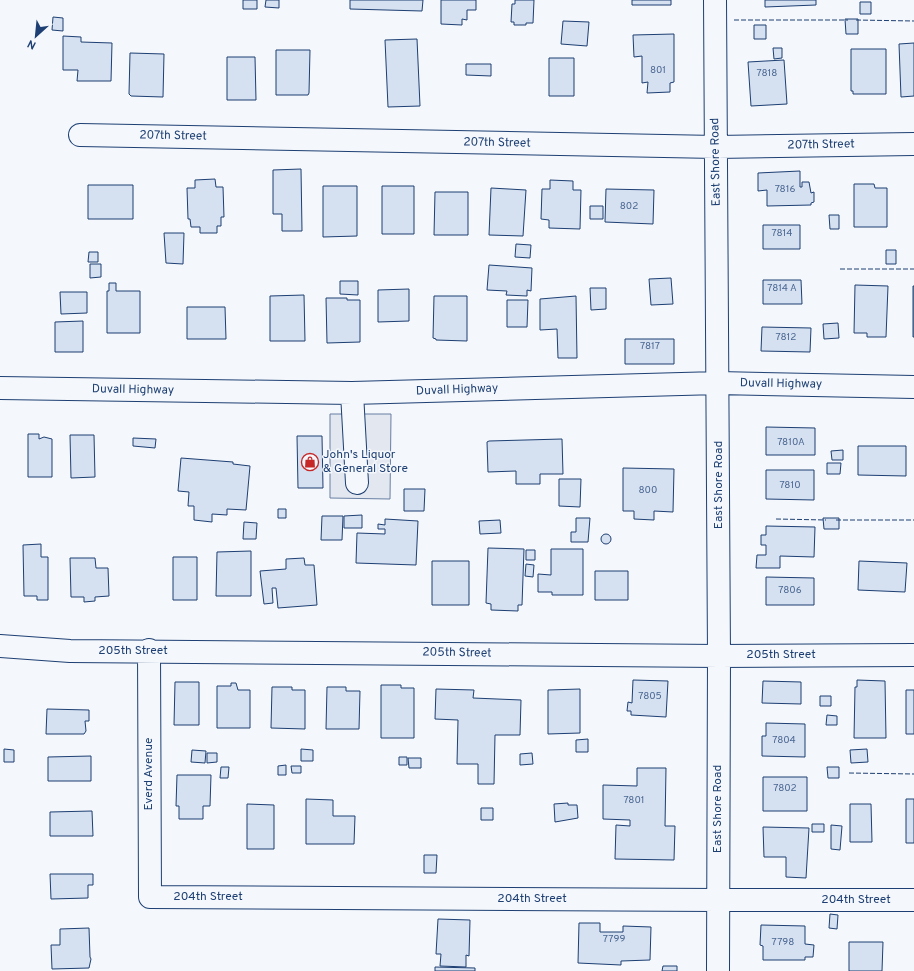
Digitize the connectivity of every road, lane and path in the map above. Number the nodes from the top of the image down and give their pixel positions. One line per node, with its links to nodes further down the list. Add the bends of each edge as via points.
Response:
1 (715, 0): 4 (street, East Shore Road)
2 (80, 135): 4 (street, 207th Street)
3 (914, 144): 4 (street, 207th Street)
4 (716, 147): 5 (street, East Shore Road)
5 (718, 383): 6 (street, Duvall Highway); 8 (street, Duvall Highway); 13 (street, East Shore Road)
6 (914, 387)
7 (0, 388): 8 (street, Duvall Highway)
8 (352, 393): 9 (street)
9 (357, 483)
10 (0, 646): 11 (street, 205th Street, via 70,651)
11 (149, 650): 13 (street, 205th Street); 14 (street, Everd Avenue)
12 (914, 654): 13 (street, 205th Street)
13 (719, 656): 15 (street, East Shore Road)
14 (150, 897): 15 (street, 204th Street)
15 (718, 900): 16 (street, 204th Street); 17 (street, East Shore Road)
16 (914, 900)
17 (718, 971)

